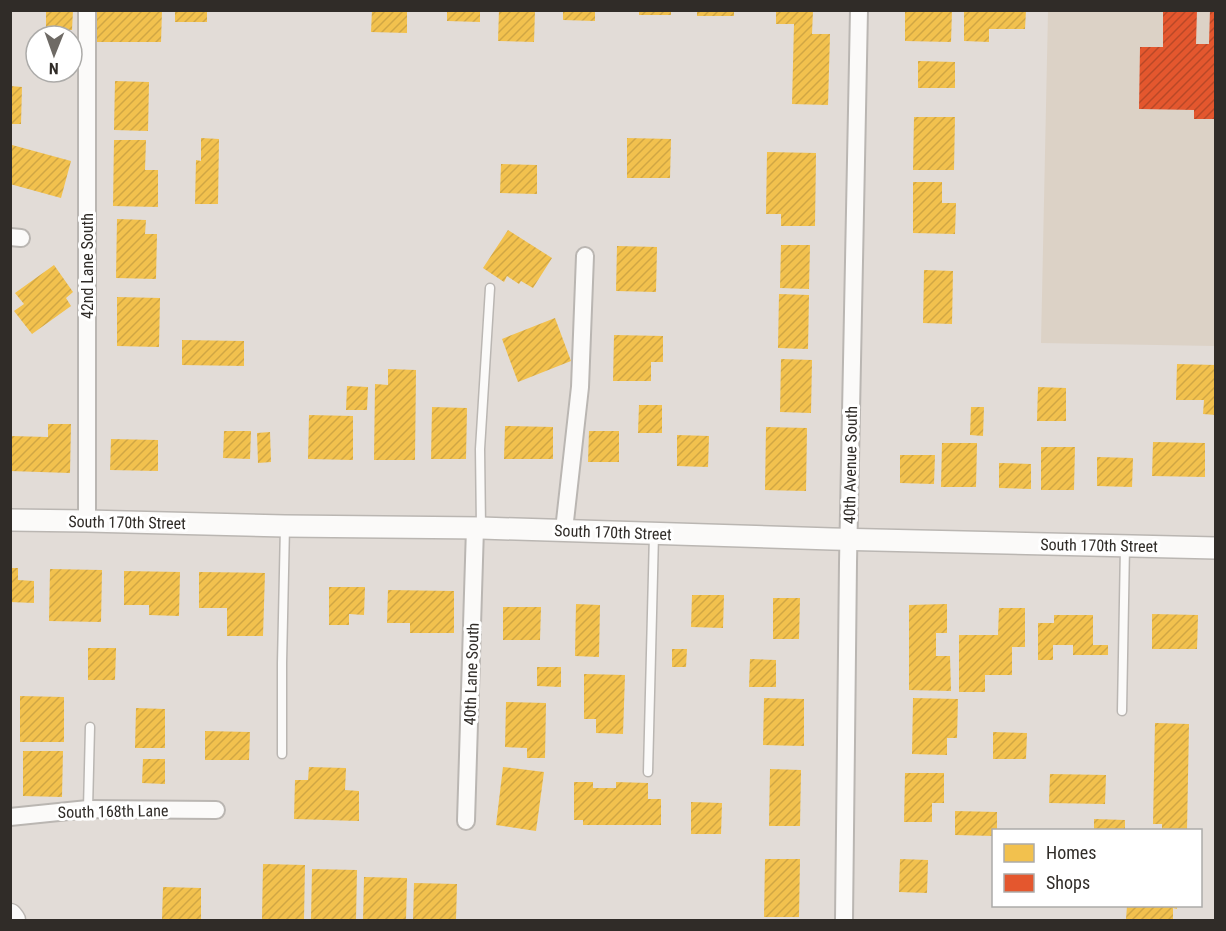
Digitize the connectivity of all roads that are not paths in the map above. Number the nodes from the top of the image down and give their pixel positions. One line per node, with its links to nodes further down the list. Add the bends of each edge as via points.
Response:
1 (87, 10): 6 (street, 42nd Lane South)
2 (859, 10): 11 (street, 40th Avenue South)
3 (585, 256): 9 (street, via 580,387)
4 (490, 288): 8 (lane)
5 (10, 520): 6 (street, South 170th Street)
6 (87, 521): 7 (street, South 170th Street)
7 (285, 526): 8 (street, South 170th Street); 16 (lane)
8 (478, 528): 9 (street, South 170th Street); 21 (street, 40th Lane South)
9 (564, 530): 10 (street, South 170th Street)
10 (654, 533): 11 (street, South 170th Street); 17 (lane)
11 (849, 540): 12 (street, South 170th Street); 24 (street, 40th Avenue South)
12 (1125, 546): 13 (street, South 170th Street); 14 (lane)
13 (1215, 548)
14 (1122, 711)
15 (90, 727): 18 (lane)
16 (282, 754)
17 (648, 772)
18 (88, 809): 19 (street, South 168th Lane); 20 (street, South 168th Lane)
19 (216, 810)
20 (10, 817)
21 (466, 821)
22 (10, 916): 23 (main road)
23 (13, 921)
24 (844, 921)

